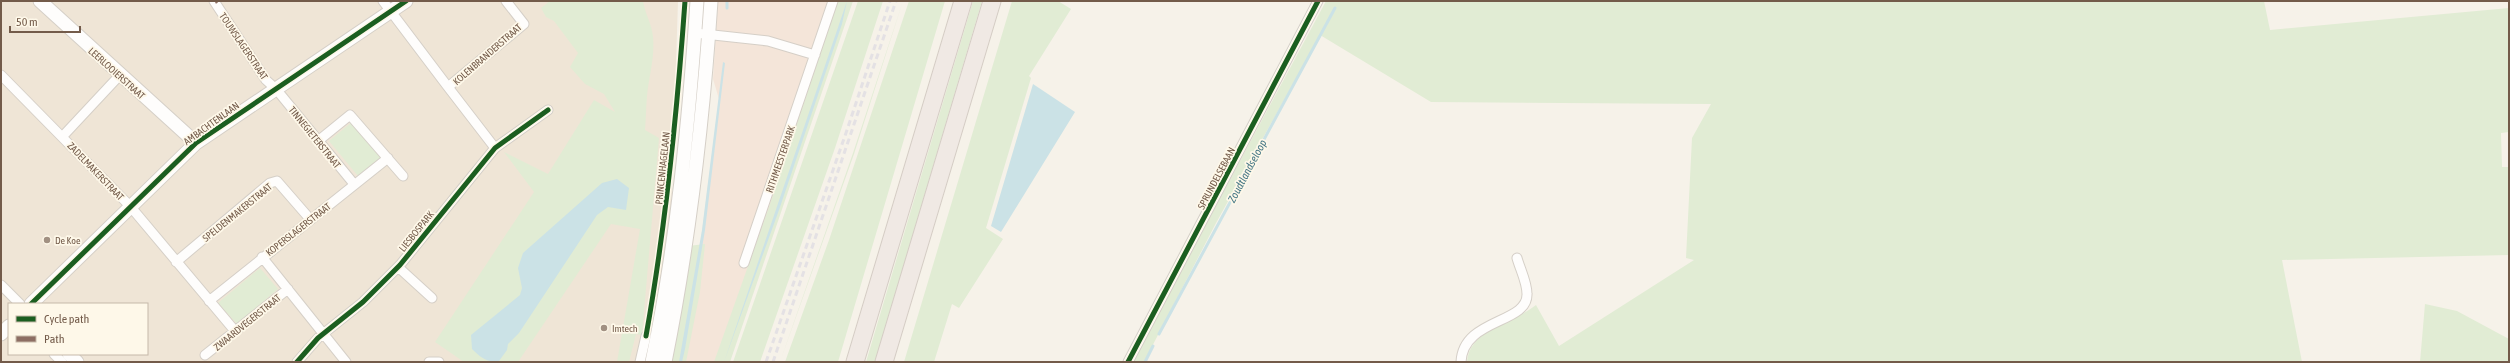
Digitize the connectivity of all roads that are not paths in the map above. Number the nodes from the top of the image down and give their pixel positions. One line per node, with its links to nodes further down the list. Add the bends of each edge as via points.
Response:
1 (40, 1): 17 (main road, LEERLOOIERSTRAAT)
2 (214, 1): 19 (street, TOUWSLAGERSTRAAT, via 266,80)
3 (383, 1): 12 (street, KOLENBRANDERSTRAAT)
4 (406, 1): 12 (main road, AMBACHTENLAAN)
5 (506, 1): 18 (street, KOLENBRANDERSTRAAT, via 524,24)
6 (697, 1): 13 (main road, PRINCENHAGELAAN)
7 (711, 1): 14 (main road)
8 (833, 1): 15 (street, RITHMEESTERPARK)
9 (963, 1): 52 (highway)
10 (992, 1): 53 (highway)
11 (1318, 1): 54 (street, SPRUNDELSEBAAN)
12 (391, 13): 18 (street, KOLENBRANDERSTRAAT); 19 (main road, AMBACHTENLAAN)
13 (695, 33): 14 (street); 50 (main road, PRINCENHAGELAAN, via 676,233)
14 (709, 35): 15 (street, via 768,40); 51 (main road, via 685,246)
15 (815, 55): 33 (street, RITHMEESTERPARK)
16 (1, 75): 21 (street, ZADELMAKERSTRAAT)
17 (120, 76): 21 (street, ZADELMAKERSTRAAT); 23 (main road, LEERLOOIERSTRAAT)
18 (448, 87): 24 (street, KOLENBRANDERSTRAAT)
19 (276, 89): 22 (street, TINNEGIETERSTRAAT); 23 (main road, AMBACHTENLAAN)
20 (548, 110): 24 (street, LIESBOSPARK)
21 (62, 137): 28 (street, ZADELMAKERSTRAAT)
22 (318, 141): 25 (street, via 350,115); 27 (street, TINNEGIETERSTRAAT)
23 (196, 143): 28 (main road, AMBACHTENLAAN)
24 (495, 148): 34 (street, LIESBOSPARK)
25 (388, 158): 26 (street); 27 (street, KOPERSLAGERSTRAAT)
26 (403, 176)
27 (354, 184): 29 (street, KOPERSLAGERSTRAAT)
28 (130, 206): 32 (street); 40 (main road, AMBACHTENLAAN)
29 (310, 219): 30 (street, KOPERSLAGERSTRAAT); 32 (street, SPELDENMAKERSTRAAT, via 278,181 270,183)
30 (262, 257): 36 (street, ZWAARDVEGERSTRAAT); 38 (street, KOPERSLAGERSTRAAT)
31 (1517, 258): 55 (street, via 1527,290 1526,300 1514,314 1472,336 1464,348)
32 (176, 262): 38 (street)
33 (744, 263)
34 (398, 267): 37 (street, LIESBOSPARK); 42 (street, LIESBOSPARK, via 363,302)
35 (1, 285): 39 (street)
36 (288, 289): 41 (street, ZWAARDVEGERSTRAAT); 42 (street, ZWAARDVEGERSTRAAT)
37 (432, 298)
38 (209, 301): 41 (street)
39 (19, 303)
40 (32, 303)
41 (235, 332): 44 (street, ZWAARDVEGERSTRAAT)
42 (324, 334): 45 (street, LIESBOSPARK); 46 (street)
43 (646, 336): 49 (street)
44 (205, 355)
45 (297, 362)
46 (346, 362)
47 (429, 362): 48 (street)
48 (439, 362)
49 (640, 362)
50 (652, 362)
51 (665, 362)
52 (856, 362)
53 (884, 362)
54 (1128, 362)
55 (1461, 362)

